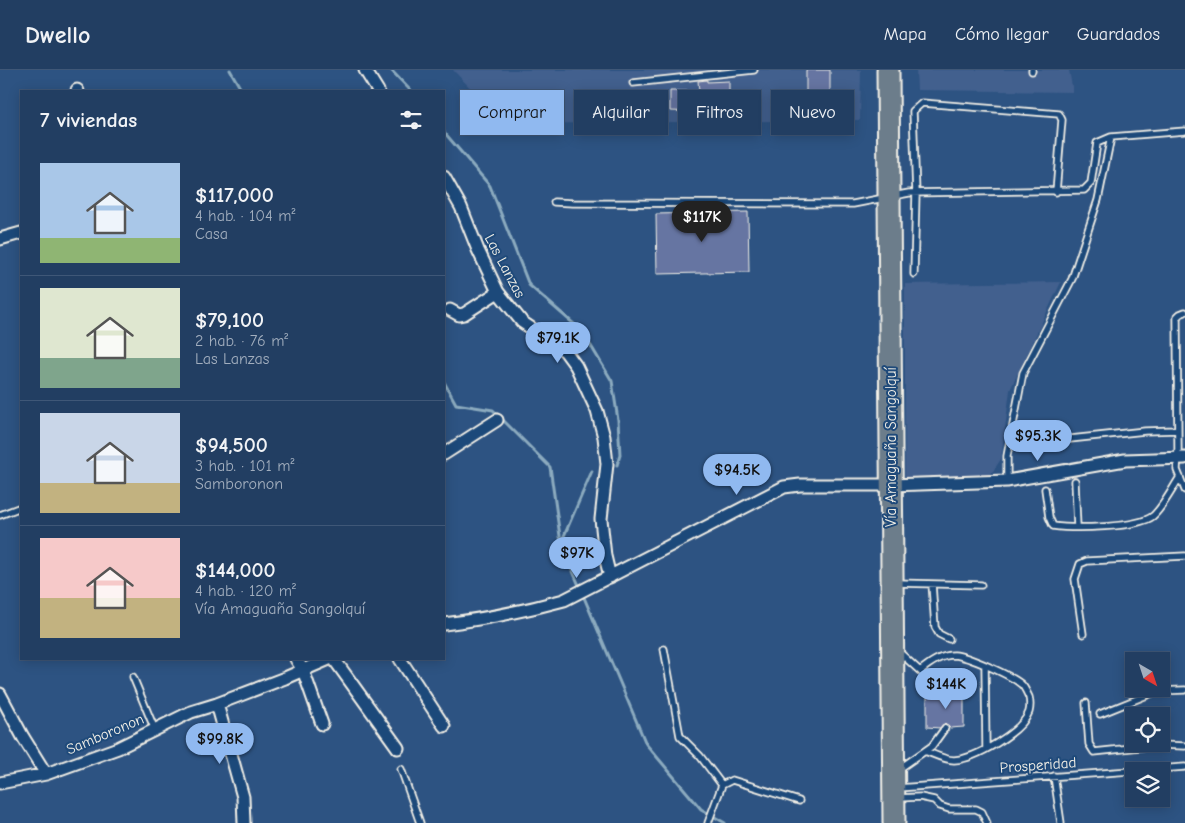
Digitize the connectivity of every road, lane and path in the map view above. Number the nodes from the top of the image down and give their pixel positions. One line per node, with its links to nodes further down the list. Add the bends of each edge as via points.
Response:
1 (365, 70): 6 (street)
2 (754, 70): 4 (lane)
3 (888, 70): 12 (highway, Vía Amaguaña Sangolquí)
4 (726, 71): 5 (lane)
5 (633, 83)
6 (377, 90)
7 (1185, 131): 8 (lane)
8 (1111, 137): 10 (lane, via 1097,143 1088,187); 28 (lane, via 1098,200 1072,279 1023,373 1007,456)
9 (445, 179): 17 (street, Las Lanzas, via 461,207)
10 (1056, 192): 11 (lane); 11 (lane, via 1062,120 1059,114 922,103 913,111)
11 (916, 193): 12 (lane); 16 (lane)
12 (889, 196): 13 (lane, via 853,204); 30 (highway, Vía Amaguaña Sangolquí)
13 (554, 202)
14 (20, 233): 15 (street)
15 (0, 239)
16 (914, 274)
17 (498, 292): 18 (street, via 464,314 454,314); 37 (street, Las Lanzas, via 522,322 565,351 576,366 597,411 607,464 601,519)
18 (450, 310)
19 (1185, 312): 21 (lane, via 1177,317)
20 (497, 420): 25 (street)
21 (1177, 430): 22 (lane); 23 (lane)
22 (1070, 439)
23 (1177, 442): 24 (lane); 26 (lane)
24 (1185, 442)
25 (445, 453)
26 (1181, 458): 27 (lane, via 1177,470); 28 (street, via 1125,460)
27 (1180, 477): 32 (lane); 35 (lane, via 1153,516 1138,523)
28 (1007, 481): 30 (street)
29 (1075, 481): 35 (lane)
30 (891, 485): 37 (street, via 784,487); 38 (highway, Vía Amaguaña Sangolquí)
31 (1045, 489): 35 (lane, via 1051,524)
32 (1185, 490)
33 (20, 507): 34 (lane)
34 (0, 515)
35 (1077, 526)
36 (1185, 556): 42 (lane, via 1080,564 1076,578)
37 (606, 579): 41 (street, via 564,600 528,610)
38 (892, 583): 39 (lane); 44 (highway, Vía Amaguaña Sangolquí)
39 (932, 584): 40 (lane); 43 (lane, via 935,627 939,634)
40 (981, 585)
41 (445, 624)
42 (1083, 634)
43 (949, 639)
44 (892, 645): 52 (lane); 74 (highway, Vía Amaguaña Sangolquí)
45 (664, 649): 73 (lane, via 680,736)
46 (297, 660): 51 (street)
47 (327, 660): 51 (street, Samboronon)
48 (335, 660): 65 (street)
49 (401, 660): 61 (street)
50 (985, 665): 52 (lane, via 955,655 939,658); 66 (lane); 66 (lane, via 1022,684 1030,711 1021,725 998,744)
51 (303, 670): 58 (street, Samboronon); 60 (street)
52 (920, 671): 55 (lane)
53 (133, 678): 63 (lane)
54 (1185, 690): 59 (lane, via 1157,691)
55 (944, 693)
56 (1, 698): 70 (street)
57 (1086, 703): 64 (lane, via 1089,744 1094,752 1160,745)
58 (217, 704): 63 (street, Samboronon, via 191,712); 76 (street, via 242,797)
59 (1100, 714)
60 (322, 724)
61 (444, 726)
62 (945, 728): 67 (lane, via 932,746)
63 (155, 730): 70 (street, Samboronon, via 118,748)
64 (1185, 746)
65 (398, 748)
66 (986, 749): 67 (lane, via 954,760)
67 (924, 751): 74 (lane)
68 (1185, 767): 71 (lane, Prosperidad)
69 (401, 769): 77 (lane)
70 (46, 774): 72 (street, Samboronon)
71 (1054, 776): 74 (lane, Prosperidad); 81 (lane)
72 (0, 783)
73 (722, 785): 75 (lane, via 732,780); 78 (lane)
74 (893, 786): 79 (highway, Vía Amaguaña Sangolquí); 80 (lane, via 934,800 949,810 976,809 982,812)
75 (799, 801)
76 (244, 823)
77 (420, 823)
78 (708, 823)
79 (894, 823)
80 (986, 823)
81 (1062, 823)

